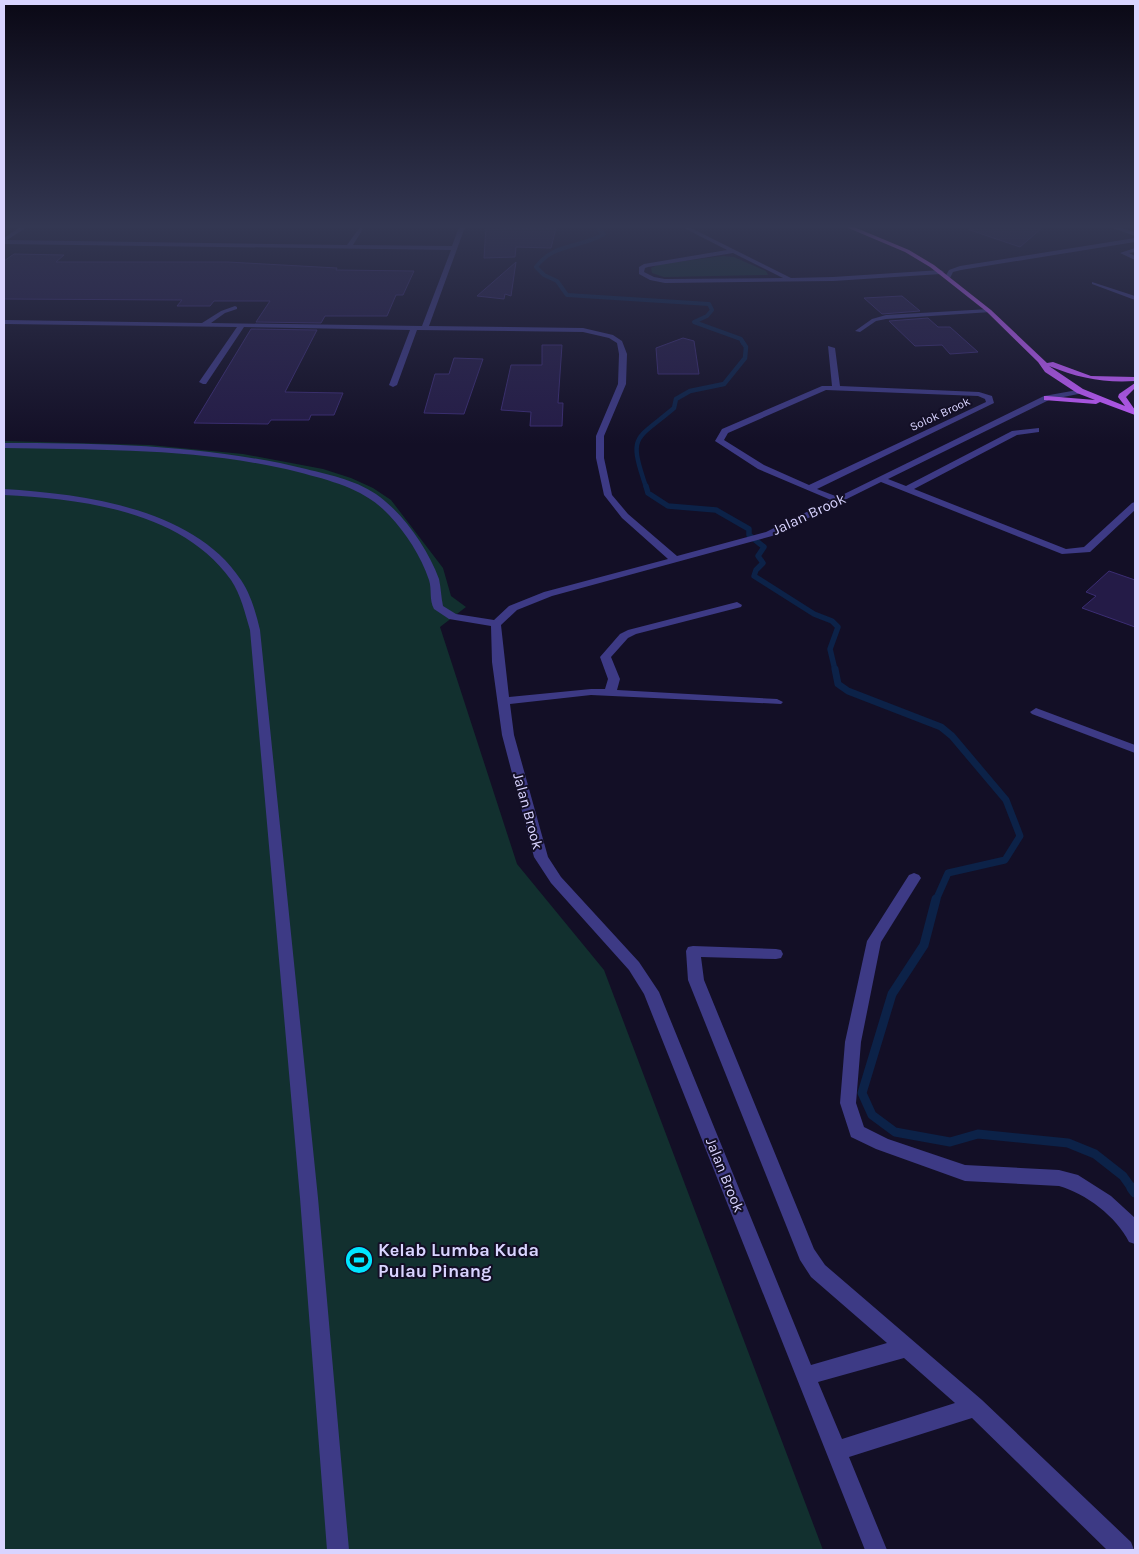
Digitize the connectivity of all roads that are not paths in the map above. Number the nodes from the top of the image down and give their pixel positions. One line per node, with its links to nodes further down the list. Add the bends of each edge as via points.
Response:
1 (436, 300): 9 (street)
2 (975, 300): 4 (main road)
3 (235, 308): 6 (street)
4 (989, 311): 10 (street, via 886,317 874,320); 12 (main road)
5 (4, 322): 6 (street)
6 (203, 324): 7 (street)
7 (242, 325): 8 (street); 14 (street)
8 (414, 328): 9 (street); 16 (street)
9 (425, 328): 30 (street, via 583,330 611,336 620,342 622,384 600,436 600,458 608,494 625,516)
10 (858, 331)
11 (831, 348): 17 (street)
12 (1041, 360): 13 (main road); 15 (main road, via 1088,379)
13 (1057, 376): 18 (main road); 19 (main road, via 1058,388)
14 (203, 382)
15 (1135, 382): 18 (main road); 21 (main road, via 1122,397)
16 (393, 384)
17 (836, 388): 25 (street, Solok Brook, via 818,390 725,431 719,441 744,458); 25 (street, Solok Brook, via 980,394 990,401 988,405)
18 (1080, 391): 19 (street, Jalan Brook); 20 (main road)
19 (1047, 398): 20 (main road); 24 (street, Jalan Brook)
20 (1118, 406): 21 (main road)
21 (1133, 412)
22 (1036, 430): 26 (street, via 1015,433)
23 (4, 446): 32 (street, via 146,449 234,457 300,469 350,485 377,499 398,520 434,580 438,607 453,617)
24 (883, 480): 26 (street); 28 (street, Jalan Brook)
25 (809, 489): 28 (street, Solok Brook)
26 (907, 489): 29 (street, via 1066,552 1087,550)
27 (4, 492): 45 (street, via 86,500 128,510 164,524 188,536 223,564 236,579 248,602 255,630 308,1188)
28 (838, 500): 30 (street, Jalan Brook, via 769,534)
29 (1135, 505)
30 (674, 559): 32 (street, Jalan Brook, via 548,594 512,608)
31 (736, 605): 33 (street, via 624,636 605,657 614,679)
32 (496, 624): 34 (street, Jalan Brook)
33 (610, 693): 34 (street, via 561,694); 35 (street)
34 (504, 701): 42 (street, Jalan Brook, via 518,774 541,857 556,880 634,966 651,992)
35 (777, 702)
36 (1036, 712): 37 (street)
37 (1135, 749)
38 (914, 878): 40 (street, via 874,941 853,1042 849,1085 848,1103 857,1132 965,1173 1078,1182 1132,1227)
39 (776, 954): 41 (street, via 693,951 696,980 807,1254 818,1271)
40 (1135, 1236)
41 (908, 1347): 42 (street); 43 (street)
42 (806, 1376): 44 (street, Jalan Brook)
43 (975, 1408): 44 (street); 47 (street)
44 (836, 1451): 46 (street, Jalan Brook)
45 (338, 1550)
46 (876, 1550)
47 (1123, 1550)

